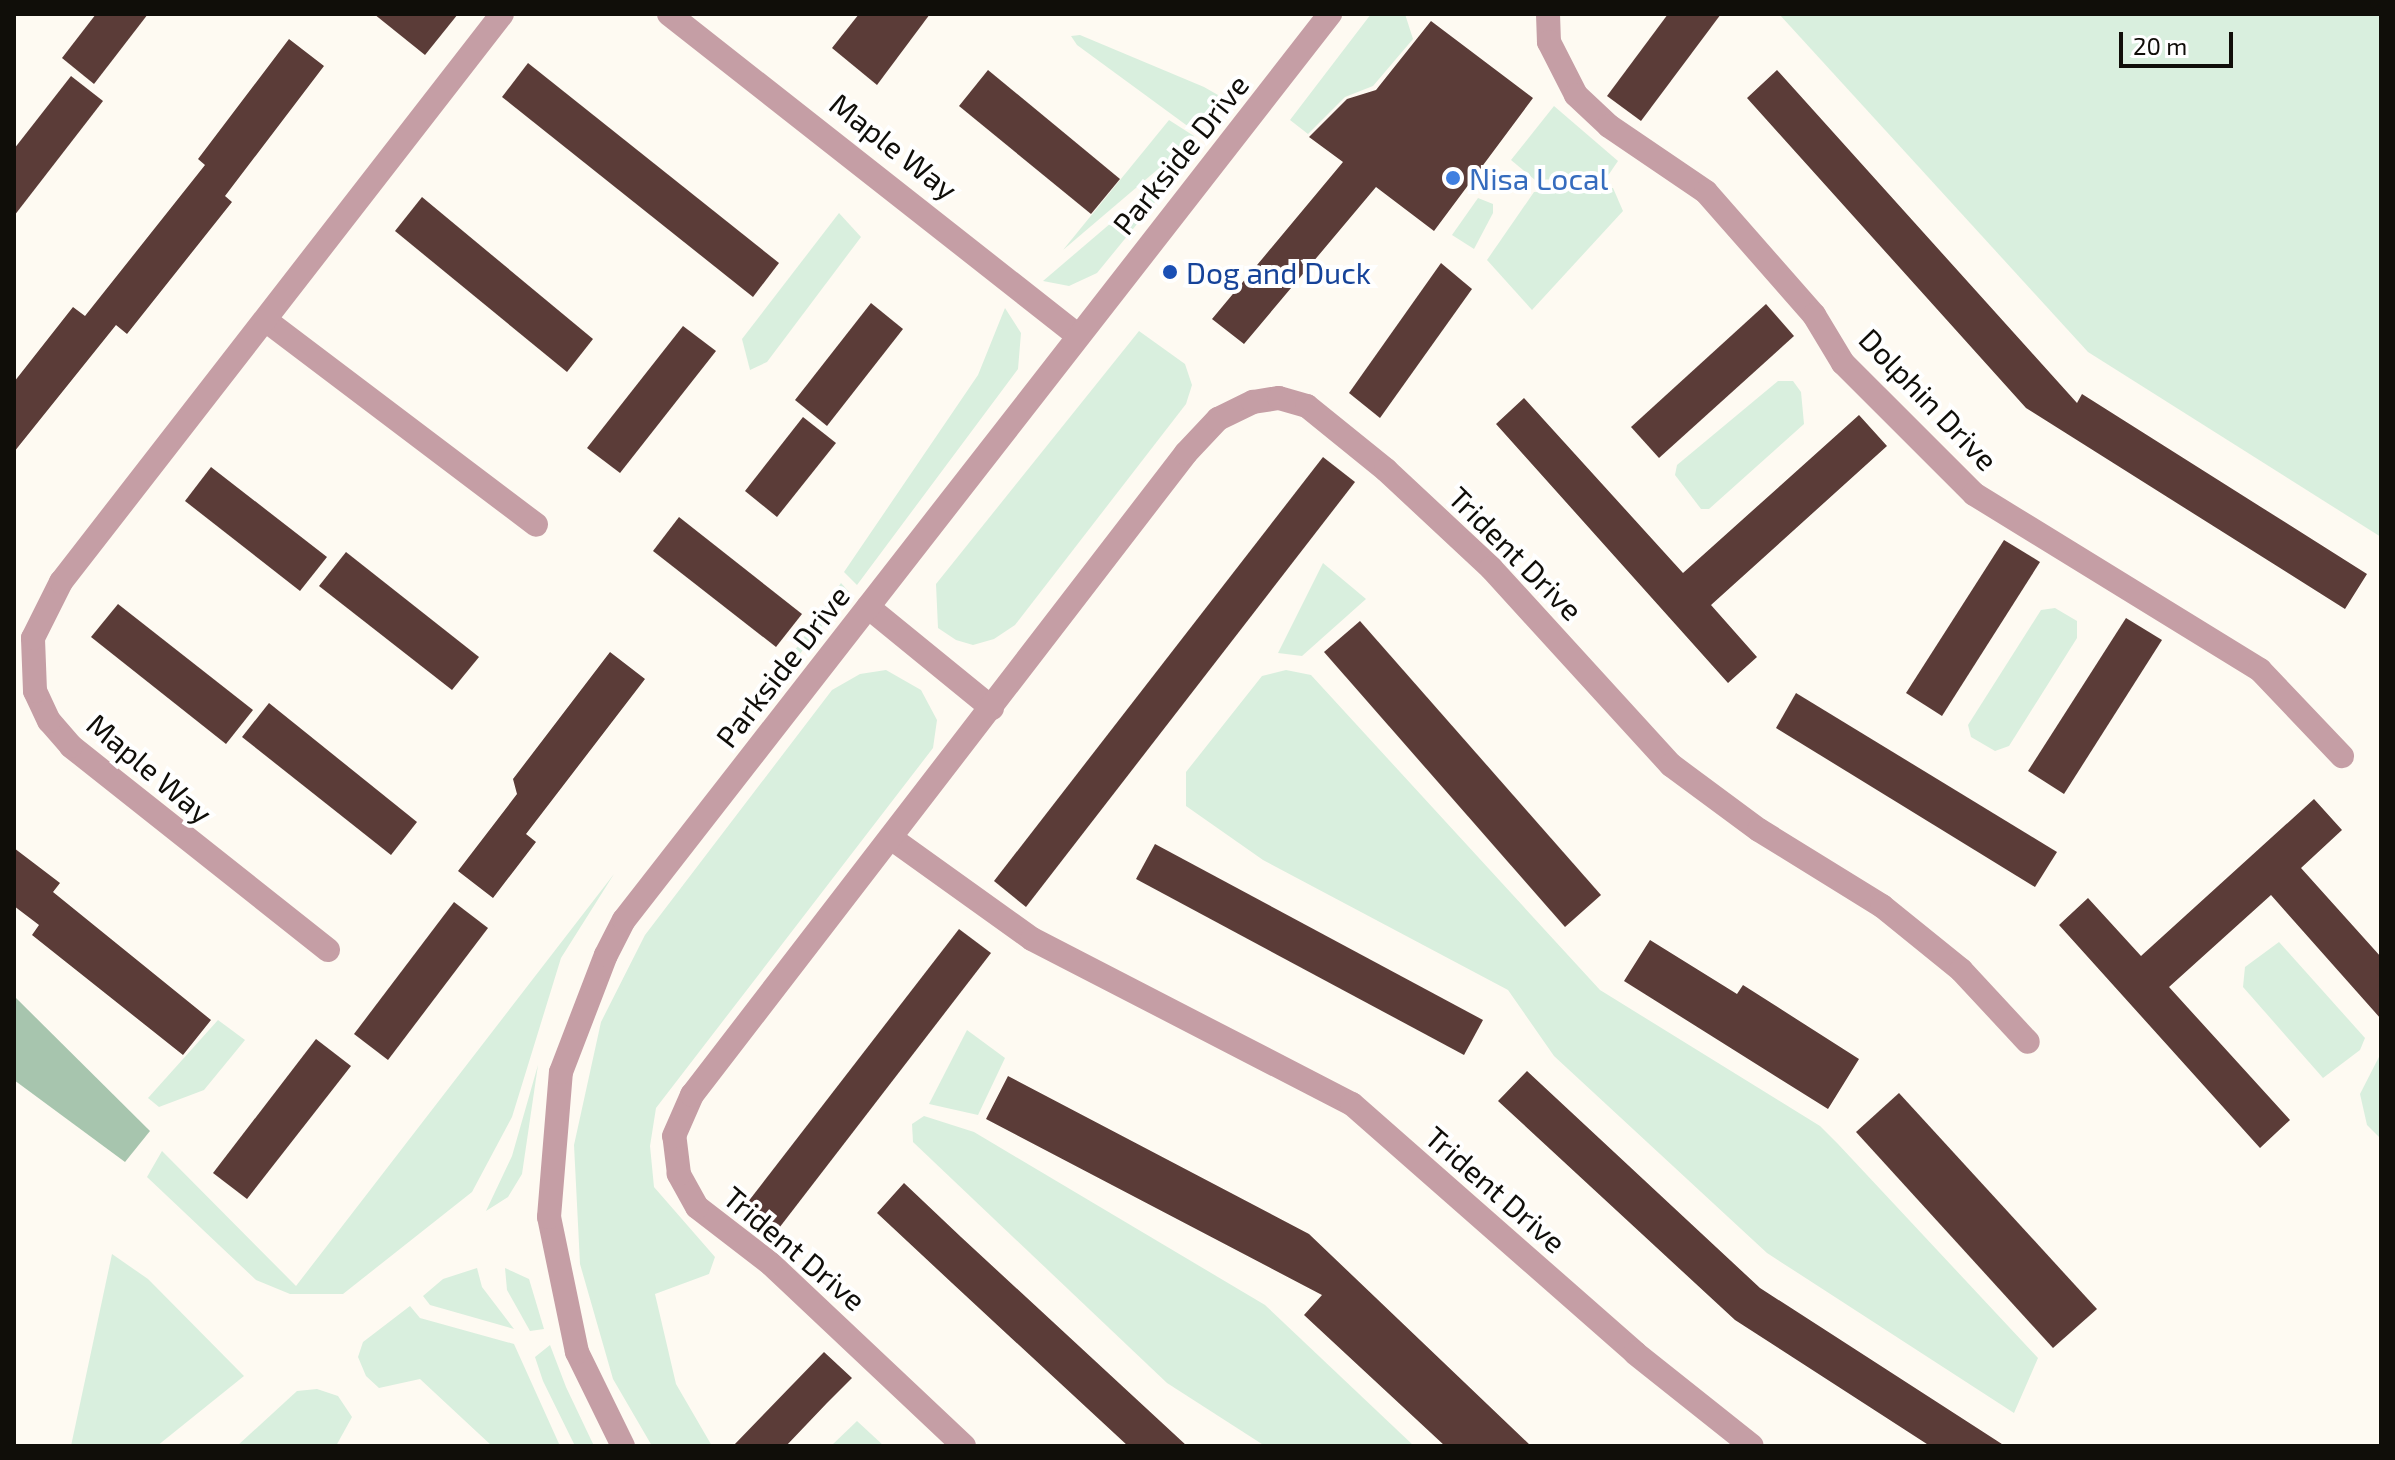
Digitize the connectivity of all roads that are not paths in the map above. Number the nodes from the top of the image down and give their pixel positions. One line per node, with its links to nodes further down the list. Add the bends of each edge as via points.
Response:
1 (502, 14): 5 (street, Maple Way)
2 (669, 14): 6 (street, Maple Way)
3 (1330, 14): 6 (street, Parkside Drive)
4 (1548, 14): 10 (street, Dolphin Drive, via 1549,42 1576,95 1609,126 1706,192 1810,311 1843,363 1974,494 2260,670)
5 (268, 322): 7 (street); 12 (street, Maple Way, via 43,608 33,638 34,679 49,721 94,767)
6 (1076, 334): 8 (street, Parkside Drive)
7 (536, 525)
8 (868, 607): 9 (street); 14 (street, Parkside Drive, via 624,920 571,1033 561,1072 549,1217 577,1352)
9 (992, 708): 11 (street, Trident Drive); 13 (street, Trident Drive, via 1218,419 1253,402 1279,398 1307,406 1491,568 1671,765 1759,830 1882,906 1961,970)
10 (2342, 756)
11 (891, 838): 15 (street, Trident Drive, via 692,1095 674,1136 679,1174 697,1207 771,1264); 16 (street, Trident Drive, via 1032,939 1352,1104 1635,1353)
12 (328, 950)
13 (2028, 1042)
14 (623, 1446)
15 (964, 1446)
16 (1752, 1446)

